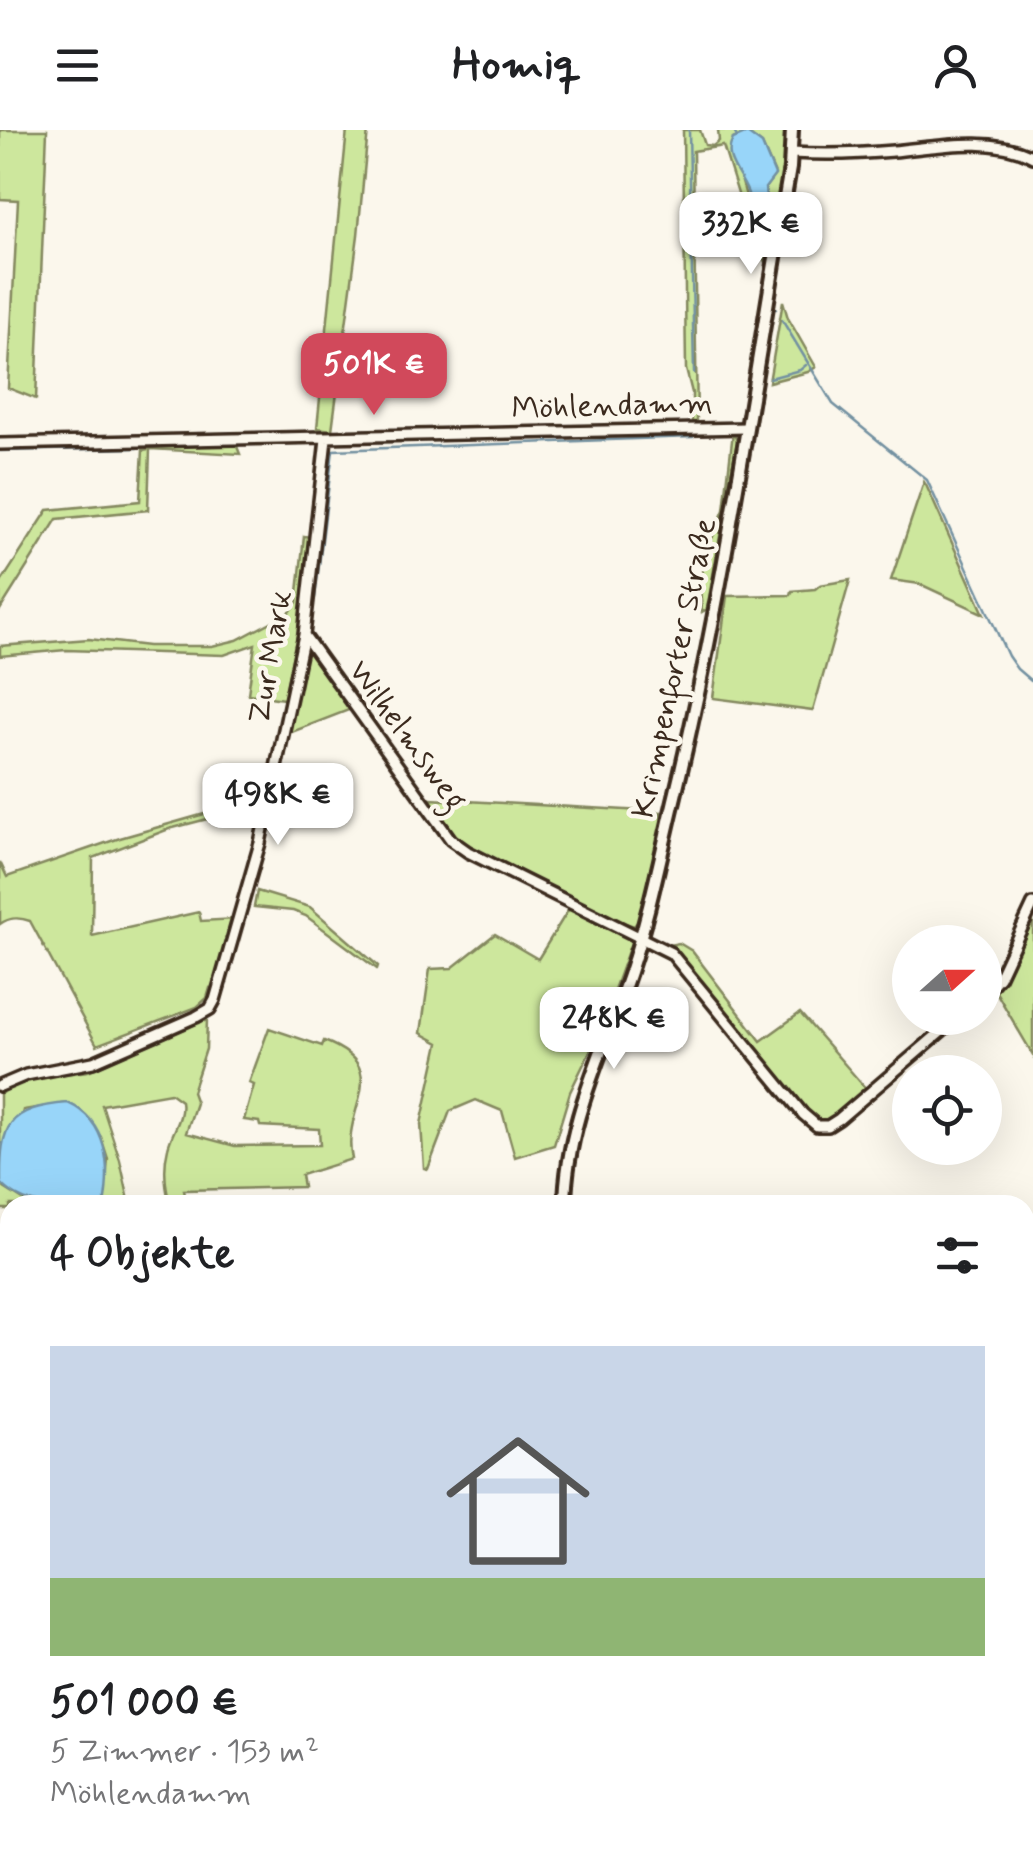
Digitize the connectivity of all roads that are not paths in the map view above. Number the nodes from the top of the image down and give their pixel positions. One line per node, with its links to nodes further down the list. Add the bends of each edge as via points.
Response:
1 (792, 130): 2 (street, Krimpenforter Straße)
2 (791, 154): 3 (street, via 959,145 1011,148); 4 (street, Krimpenforter Straße)
3 (1033, 157)
4 (746, 428): 5 (street, Möhlendamm); 9 (street, Krimpenforter Straße, via 696,707)
5 (326, 439): 6 (street, Möhlendamm); 7 (street, Zur Mark)
6 (0, 444)
7 (304, 635): 9 (street, Wilhelmsweg, via 451,840); 12 (street, Zur Mark, via 246,897 210,1009 92,1062)
8 (1033, 904): 10 (street)
9 (640, 936): 11 (street, Wilhelmsweg, via 671,953 817,1126 839,1120); 13 (street, Krimpenforter Straße, via 574,1126)
10 (1002, 971)
11 (936, 1035)
12 (0, 1086)
13 (565, 1195)

